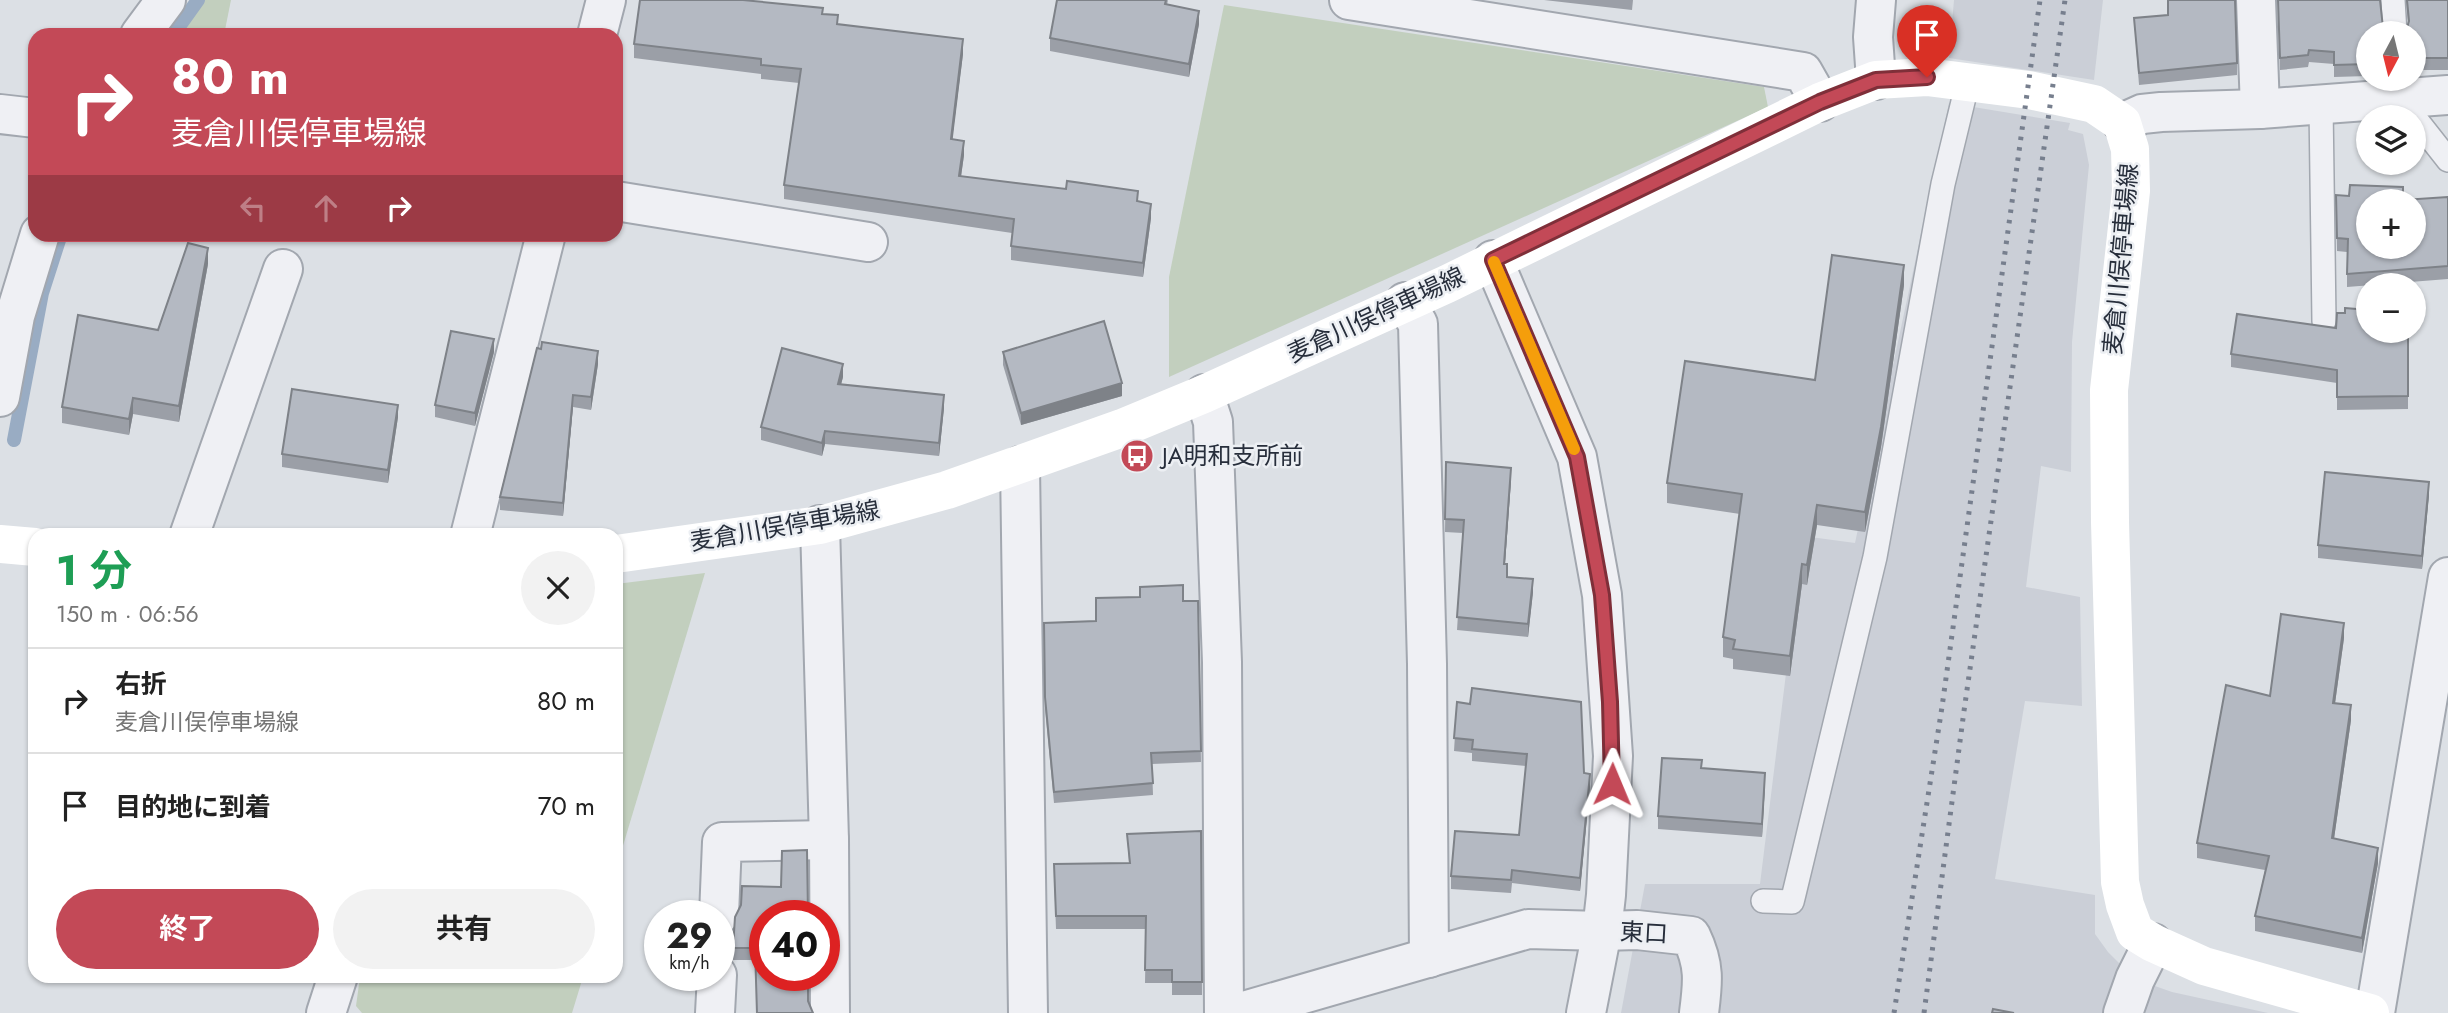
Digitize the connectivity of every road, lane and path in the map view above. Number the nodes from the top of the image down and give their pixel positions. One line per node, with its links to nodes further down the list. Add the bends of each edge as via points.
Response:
1 (166, 0): 8 (street)
2 (606, 0): 9 (street)
3 (1349, 0): 16 (street, via 1803,72)
4 (1876, 0): 10 (street)
5 (2256, 0): 18 (street)
6 (2393, 0): 7 (lane)
7 (2394, 21)
8 (145, 28)
9 (599, 28)
10 (1876, 80): 11 (main road, 麦倉川俣停車場線, via 1927,77); 16 (main road, 麦倉川俣停車場線)
11 (1968, 82): 21 (main road, 麦倉川俣停車場線, via 2094,104); 41 (lane, via 1943,184 1875,557 1792,902)
12 (2389, 91): 17 (street)
13 (2400, 91): 22 (lane)
14 (2415, 91): 15 (street)
15 (2448, 95)
16 (1820, 102): 27 (main road, 麦倉川俣停車場線)
17 (2322, 104): 18 (street); 30 (lane)
18 (2260, 109): 21 (street, via 2161,112)
19 (0, 114): 20 (street)
20 (28, 117)
21 (2122, 123): 43 (main road, 麦倉川俣停車場線, via 2130,149 2131,191 2109,390 2120,882 2135,932)
22 (2448, 160)
23 (623, 202): 26 (street)
24 (38, 242): 32 (street, via 15,316)
25 (544, 242): 36 (street)
26 (868, 242)
27 (1493, 260): 29 (main road, 麦倉川俣停車場線); 42 (street, via 1577,457 1602,595 1613,756)
28 (283, 270): 35 (street)
29 (1405, 302): 31 (main road, 麦倉川俣停車場線); 44 (street, via 1418,324)
30 (2324, 321)
31 (1204, 394): 33 (main road, 麦倉川俣停車場線); 51 (street, via 1213,422 1221,649)
32 (0, 397)
33 (1020, 466): 34 (main road, 麦倉川俣停車場線); 50 (street)
34 (820, 525): 37 (main road, 麦倉川俣停車場線); 39 (street)
35 (192, 528)
36 (472, 528)
37 (623, 553)
38 (2448, 578): 57 (street)
39 (828, 840): 40 (street, via 722,842); 49 (street)
40 (720, 900)
41 (1763, 901)
42 (1602, 931): 44 (street, via 1528,929); 53 (street); 54 (street, 東口, via 1691,936 1703,977)
43 (2153, 943): 55 (street); 56 (main road, via 2204,966)
44 (1429, 958): 52 (street)
45 (336, 983): 47 (street)
46 (716, 991): 48 (street)
47 (326, 1013)
48 (715, 1013)
49 (830, 1013)
50 (1028, 1013)
51 (1224, 1013)
52 (1237, 1013)
53 (1586, 1013)
54 (1699, 1013)
55 (2123, 1013)
56 (2370, 1013)
57 (2375, 1013)

